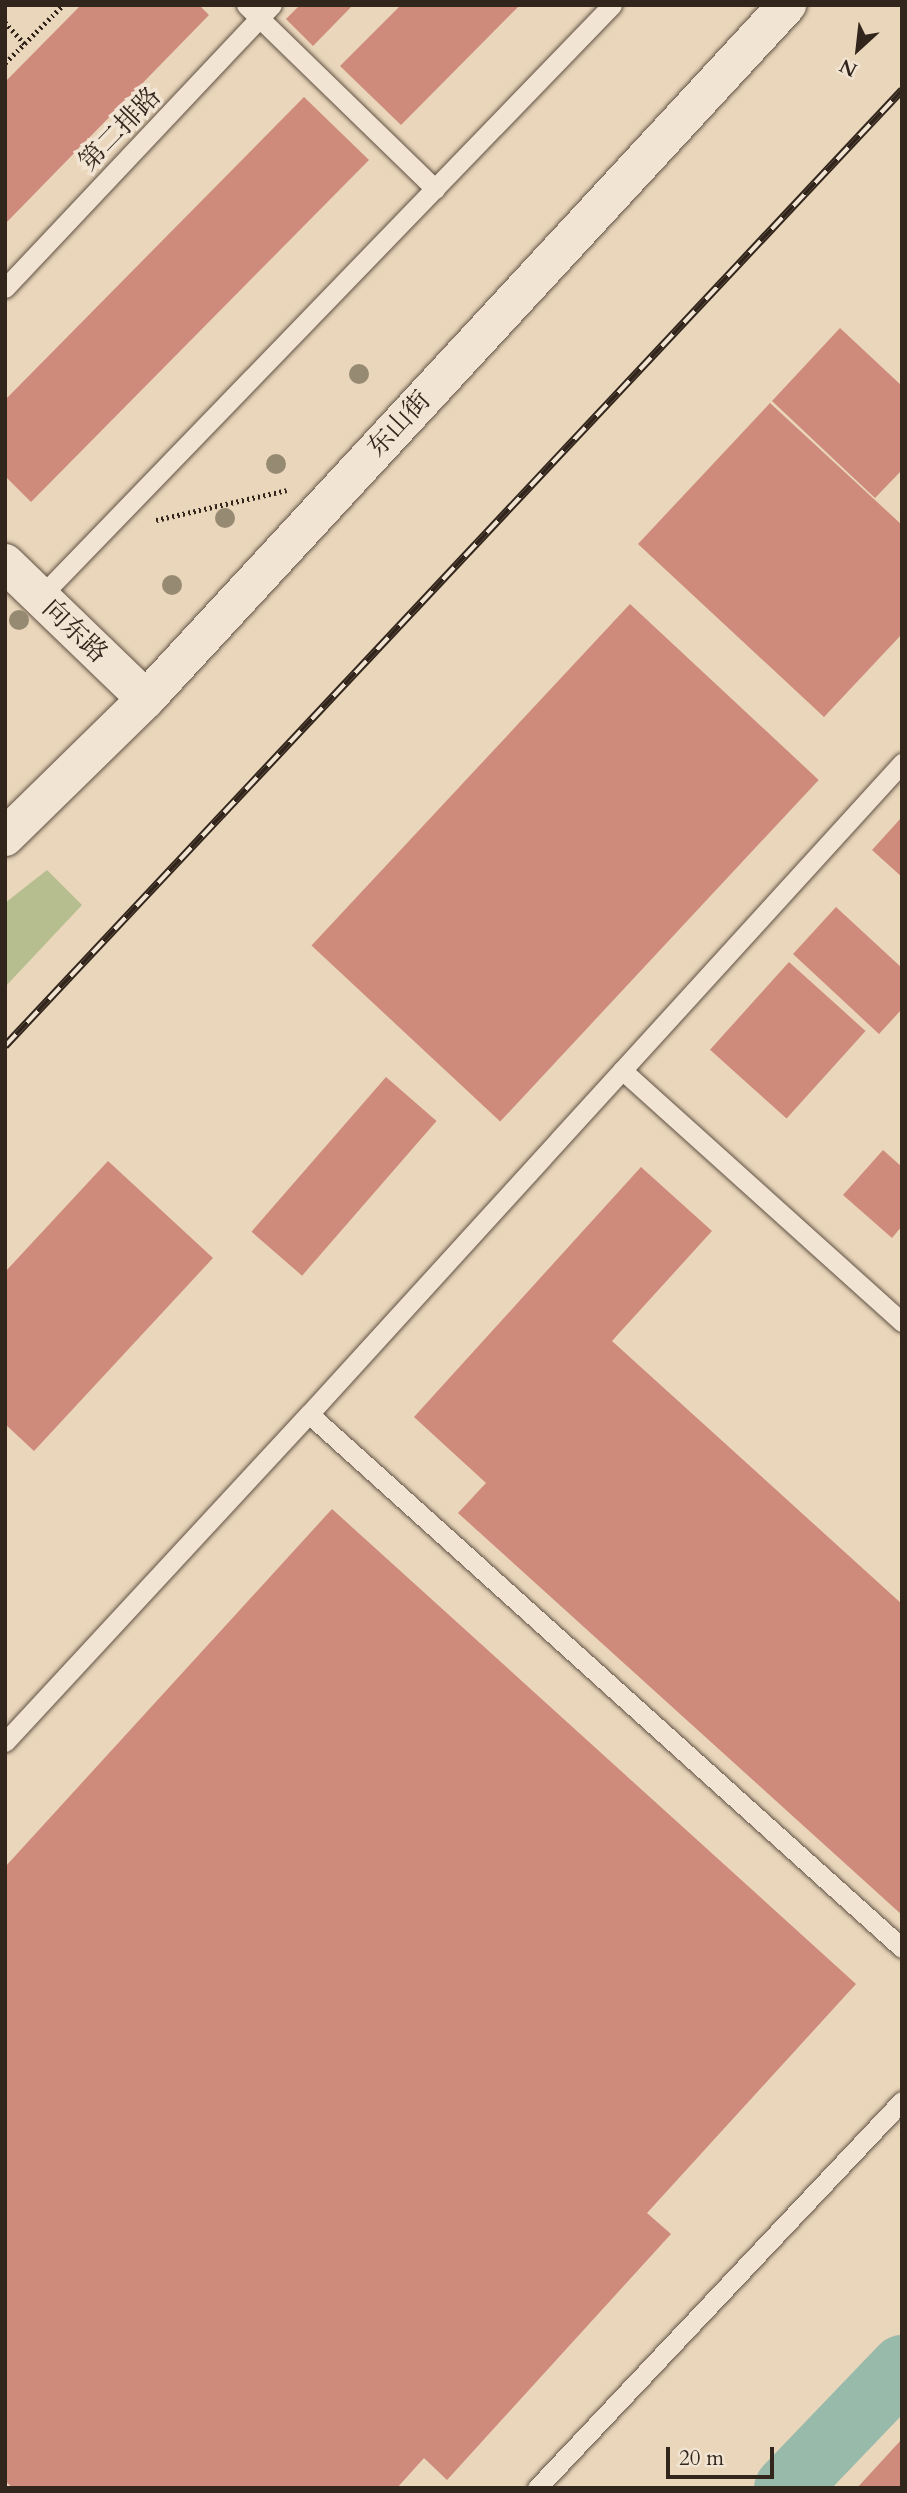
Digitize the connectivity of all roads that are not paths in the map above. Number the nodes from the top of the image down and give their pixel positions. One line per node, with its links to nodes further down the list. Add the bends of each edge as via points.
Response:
1 (612, 5): 4 (lane)
2 (787, 5): 8 (main road, 东山街)
3 (259, 10): 4 (lane); 5 (lane, 第二排路)
4 (435, 189): 7 (lane)
5 (5, 288)
6 (5, 563): 7 (main road, 向东路)
7 (40, 597): 8 (main road, 向东路)
8 (145, 699): 10 (main road, 东山街)
9 (902, 763): 11 (lane)
10 (5, 837)
11 (622, 1070): 12 (lane); 13 (lane)
12 (902, 1322)
13 (309, 1414): 14 (lane); 15 (lane)
14 (5, 1742)
15 (902, 1948)
16 (902, 2101): 17 (lane)
17 (537, 2488)

